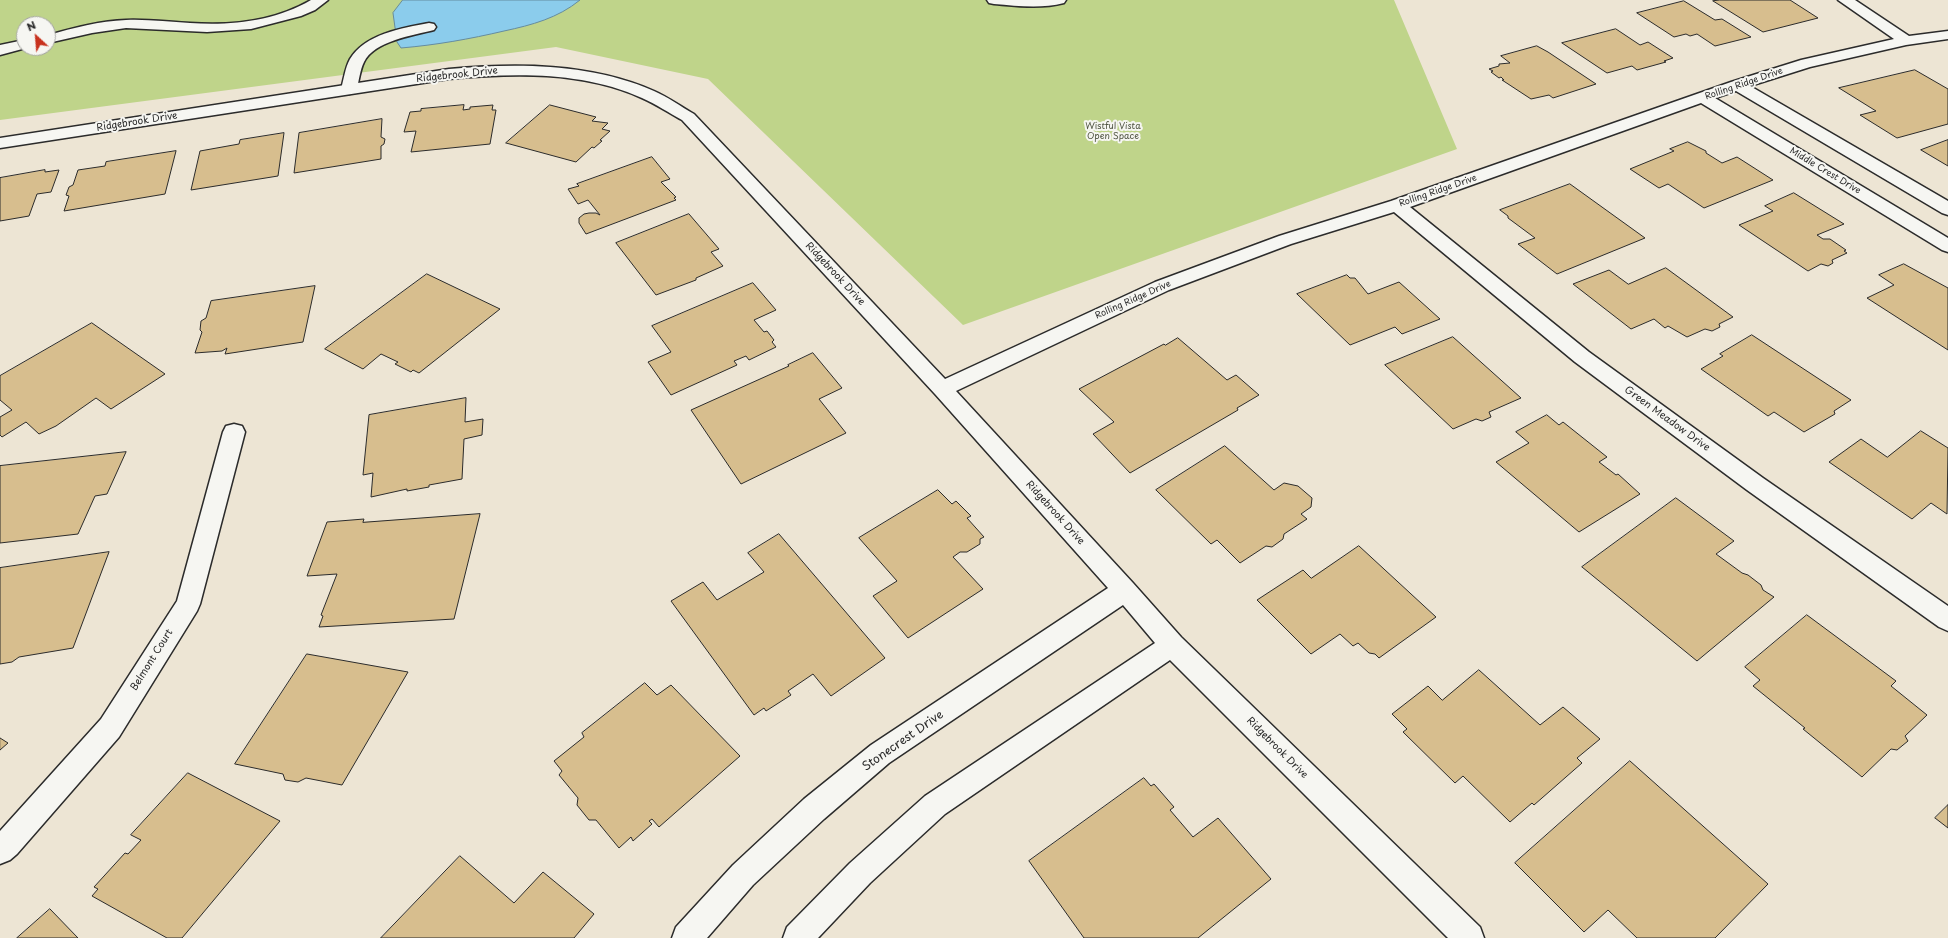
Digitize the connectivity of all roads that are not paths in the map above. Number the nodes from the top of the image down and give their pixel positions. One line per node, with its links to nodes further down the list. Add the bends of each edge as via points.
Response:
1 (321, 0): 7 (street, via 313,6 276,19 246,26 209,29 137,24 112,25)
2 (994, 0): 3 (street, via 1032,3)
3 (1059, 0)
4 (1845, 0): 8 (street)
5 (429, 27): 12 (street, via 400,33 365,50 357,60)
6 (1948, 36): 8 (street, Rolling Ridge Drive)
7 (56, 37)
8 (1906, 41): 11 (street, Rolling Ridge Drive, via 1806,63)
9 (16, 46): 10 (street)
10 (0, 50)
11 (1738, 85): 13 (street, Rolling Ridge Drive); 16 (street)
12 (349, 89): 14 (street, Ridgebrook Drive); 18 (street, Ridgebrook Drive, via 492,70 548,71 590,77 643,92 688,117)
13 (1702, 97): 15 (street, Rolling Ridge Drive); 17 (street, Middle Crest Drive)
14 (0, 143)
15 (1397, 205): 18 (street, Rolling Ridge Drive, via 1285,240 1162,286); 21 (street, Green Meadow Drive, via 1582,356 1755,484)
16 (1948, 209)
17 (1948, 246)
18 (942, 389): 20 (street, Ridgebrook Drive)
19 (234, 432): 23 (street, Belmont Court, via 188,604 110,728)
20 (1125, 590): 22 (street, Ridgebrook Drive); 24 (street, Stonecrest Drive, via 880,754 814,809 743,876)
21 (1948, 620)
22 (1172, 645): 25 (street, via 935,804 860,873); 26 (street, Ridgebrook Drive)
23 (0, 850)
24 (687, 938)
25 (798, 938)
26 (1469, 938)

